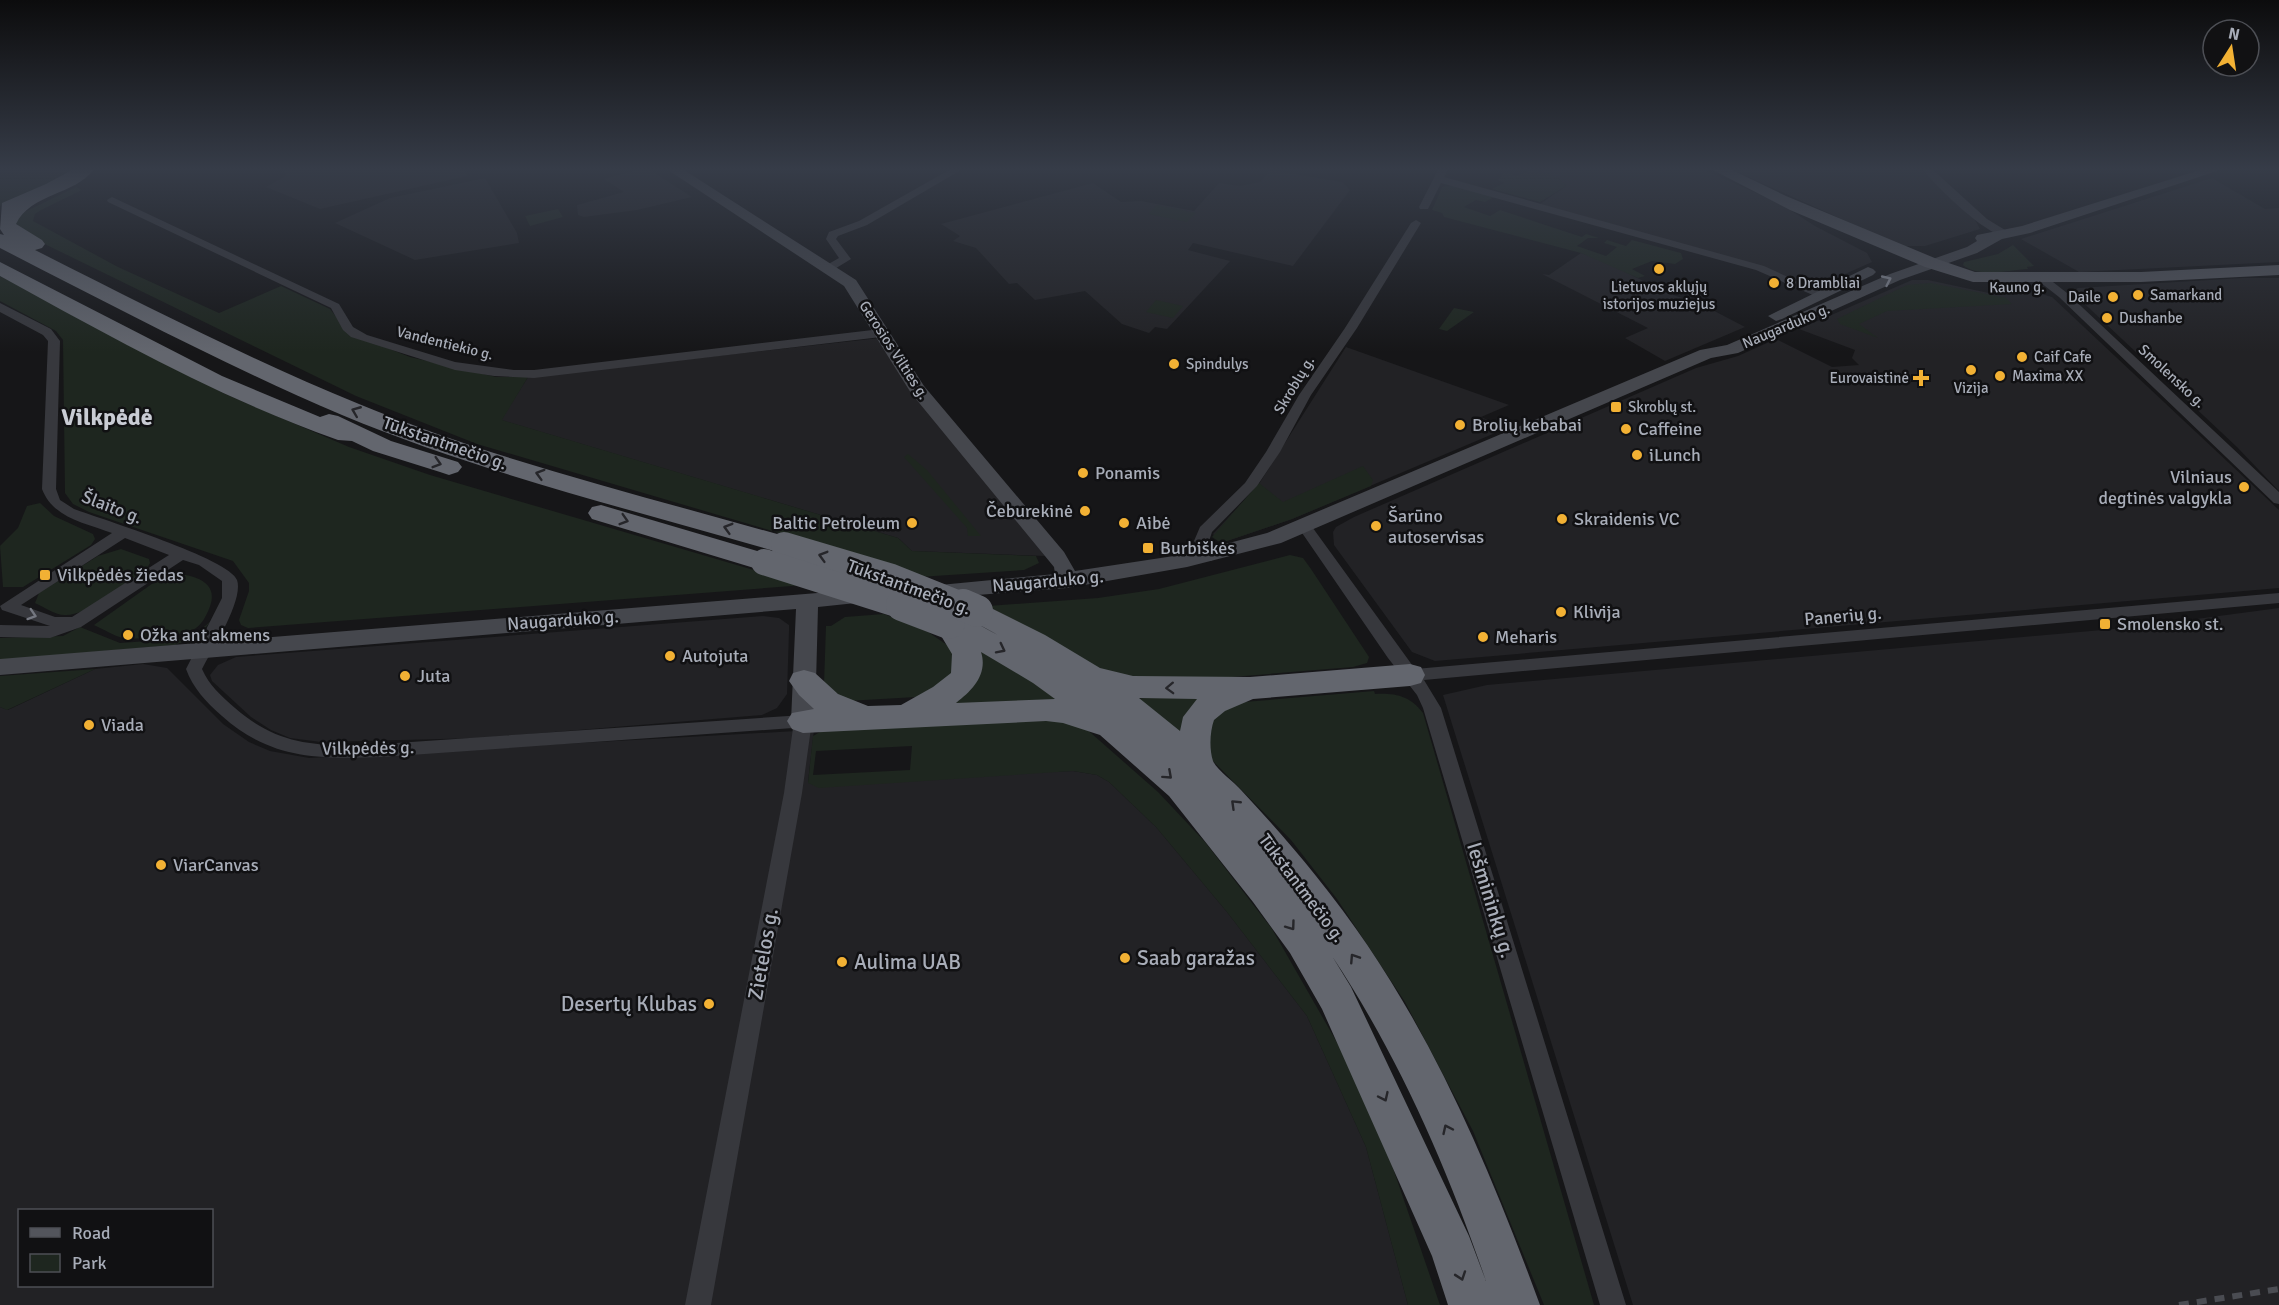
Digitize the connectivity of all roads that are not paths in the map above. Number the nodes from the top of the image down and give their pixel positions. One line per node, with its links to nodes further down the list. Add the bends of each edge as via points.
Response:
1 (11, 231): 23 (highway, via 246,350)
2 (177, 231): 20 (street, Vandentiekio g., via 335,306 348,329 356,334 405,352 478,371 534,374)
3 (771, 231): 15 (main road, Gerosios Vilties g.)
4 (840, 231): 15 (street, via 831,239 845,259)
5 (1412, 231): 30 (street, Skroblų g., via 1250,486 1205,530 1202,541)
6 (1634, 231): 18 (street, via 1760,268)
7 (1849, 231): 13 (main road, Kauno g.)
8 (1995, 231): 10 (street)
9 (2017, 231): 10 (main road, Naugarduko g.)
10 (2001, 236): 13 (main road, Naugarduko g., via 1972,250)
11 (0, 240): 21 (highway, Tūkstantmečio g.)
12 (0, 254): 21 (highway, Tūkstantmečio g.)
13 (1915, 262): 17 (main road, Kauno g., via 1952,282 1979,288); 18 (main road, Naugarduko g.); 22 (main road, Naugarduko g., one-way to 13, via 1740,345)
14 (0, 268): 24 (highway, via 251,397 295,417)
15 (829, 268): 20 (main road, Gerosios Vilties g., via 850,283)
16 (2279, 270): 17 (main road, Kauno g.)
17 (2047, 282): 25 (street, Smolensko g.)
18 (1819, 294): 22 (main road, Naugarduko g., via 1721,342)
19 (0, 307): 27 (street, Šlaito g., via 47,332 54,341 50,496 69,512)
20 (881, 333): 31 (main road, Gerosios Vilties g., via 917,389 1057,557)
21 (193, 346): 23 (highway, Tūkstantmečio g.); 24 (highway, Tūkstantmečio g.)
22 (1706, 354): 26 (main road, Naugarduko g.)
23 (293, 383): 28 (highway, Tūkstantmečio g., one-way to 23, via 484,458 352,410)
24 (382, 446): 28 (highway, Tūkstantmečio g., one-way to 28)
25 (2279, 500)
26 (1305, 526): 30 (main road, Naugarduko g.); 40 (street, Iešmininkų g.)
27 (123, 533): 29 (street, Šlaito g.); 34 (street)
28 (774, 553): 36 (highway, Tūkstantmečio g., bridge); 41 (highway, Tūkstantmečio g., one-way to 28, bridge, via 976,611 901,580)
29 (182, 554): 35 (street); 38 (street, Šlaito g., via 217,567 230,581 230,598)
30 (1211, 556): 31 (main road, Naugarduko g., via 1139,572)
31 (1067, 581): 33 (main road, Naugarduko g.)
32 (2279, 598): 40 (street, Panerių g.)
33 (807, 601): 38 (main road, Naugarduko g.); 42 (main road, Zietelos g.)
34 (4, 609): 35 (street, one-way to 35, via 54,622)
35 (75, 623): 37 (street, via 50,632)
36 (949, 623): 44 (highway, via 964,641 969,669 943,697); 46 (highway, Tūkstantmečio g., one-way to 46, via 1044,675)
37 (0, 631)
38 (205, 648): 39 (main road); 45 (street, Vilkpėdės g., via 194,669 195,675 214,698 258,736 283,746 373,750)
39 (0, 667)
40 (1410, 675): 43 (highway); 51 (street, Iešmininkų g., via 1424,692 1435,719)
41 (1089, 676): 43 (highway, one-way to 41, via 1133,687); 47 (highway, Tūkstantmečio g., via 1146,720)
42 (804, 681): 44 (highway, via 818,699 839,709); 45 (main road, Zietelos g.)
43 (1250, 688): 47 (highway, via 1219,698 1198,716 1194,741)
44 (888, 717): 45 (highway); 46 (highway, via 1046,710 1084,718)
45 (803, 721): 48 (street, Zietelos g.)
46 (1124, 736): 49 (highway, Tūkstantmečio g., one-way to 49, via 1181,787 1303,942 1337,999 1394,1119 1453,1252)
47 (1198, 768): 50 (highway, Tūkstantmečio g., one-way to 47, via 1472,1182 1426,1082 1374,988 1297,875 1242,811)
48 (698, 1305)
49 (1471, 1305)
50 (1517, 1305)
51 (1613, 1305)

